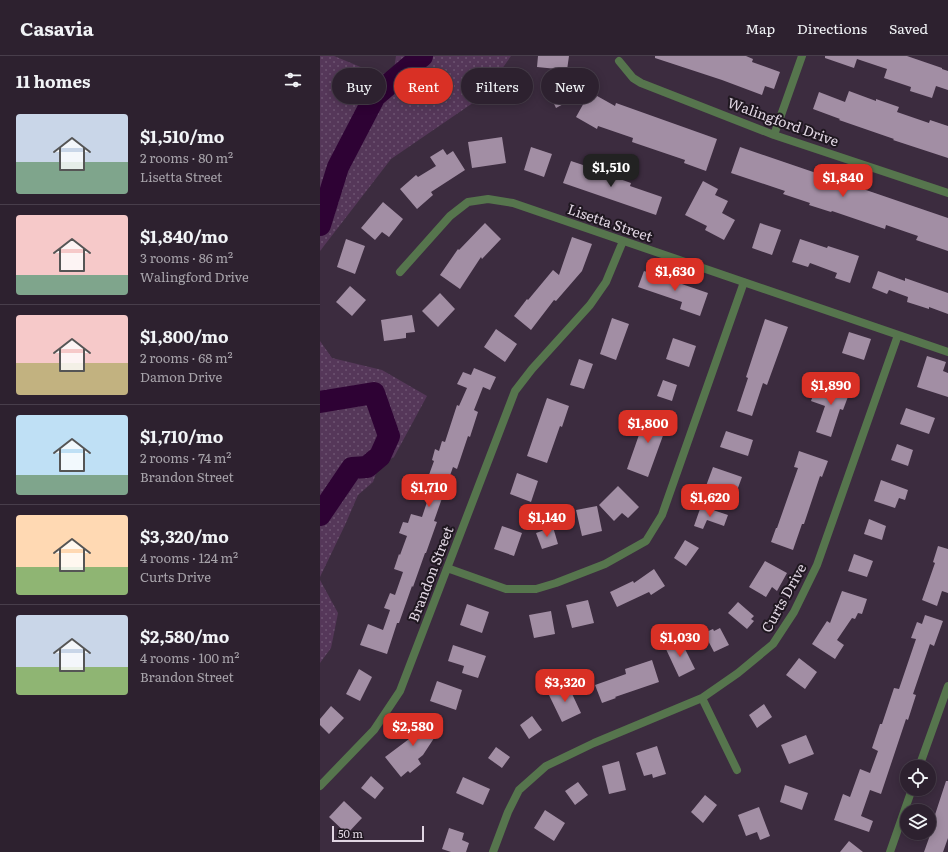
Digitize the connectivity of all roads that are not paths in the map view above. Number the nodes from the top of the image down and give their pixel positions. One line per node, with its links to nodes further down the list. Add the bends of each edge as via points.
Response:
1 (802, 56): 3 (street)
2 (619, 61): 3 (street, Walingford Drive, via 633,78 641,83)
3 (774, 134): 4 (street, Walingford Drive)
4 (948, 193)
5 (623, 241): 6 (street, Lisetta Street, via 513,203 488,199 468,202 450,216); 7 (street, Lisetta Street); 10 (street, Brandon Street, via 606,282 590,305 532,369 515,392)
6 (400, 272)
7 (744, 282): 8 (street, Lisetta Street); 10 (street, via 662,515 646,541 605,564 536,589 506,589)
8 (898, 335): 9 (street, Lisetta Street); 12 (street, Curts Drive, via 818,565 794,612 773,644)
9 (948, 352)
10 (447, 568): 15 (street, Brandon Street, via 400,691 374,730)
11 (948, 686): 13 (street)
12 (702, 698): 14 (street); 17 (street, Curts Drive, via 546,766 519,790)
13 (922, 760)
14 (737, 770)
15 (320, 786)
16 (910, 796): 18 (street)
17 (493, 852)
18 (890, 852)

